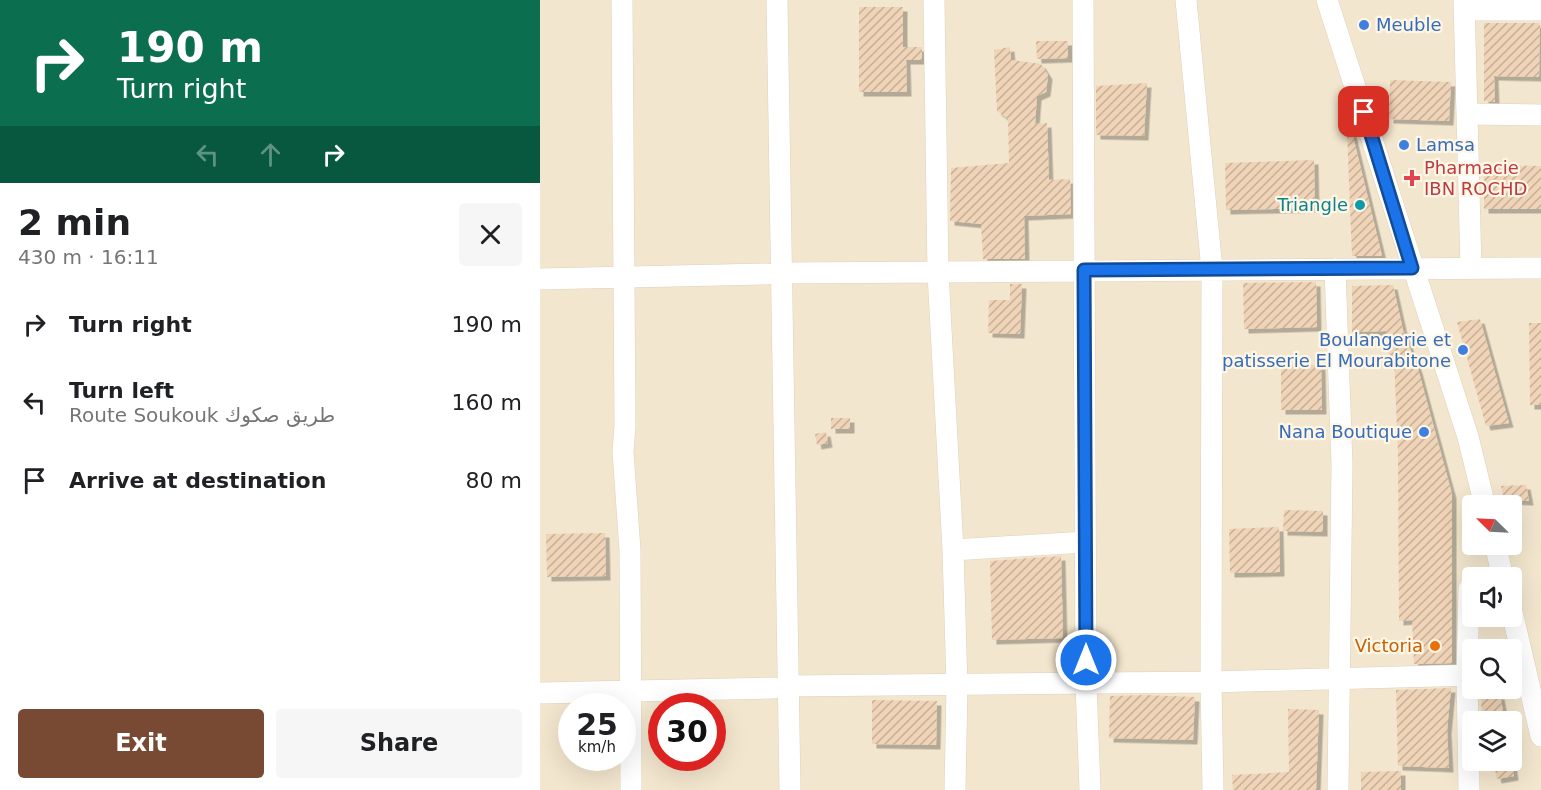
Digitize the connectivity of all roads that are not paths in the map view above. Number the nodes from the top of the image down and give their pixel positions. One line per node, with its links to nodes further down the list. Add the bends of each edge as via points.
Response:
1 (622, 0): 20 (street)
2 (763, 0): 18 (street)
3 (777, 0): 18 (street)
4 (934, 0): 19 (street)
5 (1083, 0): 16 (street)
6 (1186, 0): 17 (street)
7 (1327, 0): 12 (street)
8 (1465, 5): 9 (street); 10 (street)
9 (1541, 10)
10 (1468, 114): 11 (street); 13 (street)
11 (1541, 115)
12 (1412, 268): 13 (street); 15 (street); 22 (street, via 1468,437)
13 (1471, 268): 14 (street)
14 (1541, 268)
15 (1335, 269): 17 (street); 28 (street, via 1342,465)
16 (1084, 270): 17 (street); 19 (street); 23 (street)
17 (1212, 270): 29 (street)
18 (774, 273): 19 (street); 20 (street); 32 (street)
19 (938, 273): 24 (street)
20 (624, 278): 21 (street); 33 (street, via 623,452 630,550)
21 (540, 279)
22 (1482, 495)
23 (1085, 542): 24 (street); 30 (street)
24 (953, 550): 31 (street)
25 (1516, 627): 27 (street)
26 (1462, 675): 28 (street)
27 (1527, 676): 36 (street)
28 (1337, 680): 29 (street); 43 (street)
29 (1211, 682): 30 (street); 42 (street)
30 (1086, 684): 31 (street); 41 (street)
31 (957, 686): 32 (street); 40 (street)
32 (781, 687): 33 (street); 38 (street); 39 (street)
33 (631, 692): 34 (street); 37 (street)
34 (540, 693)
35 (1470, 699): 44 (street)
36 (1541, 736)
37 (631, 790)
38 (776, 790)
39 (790, 790)
40 (955, 790)
41 (1090, 790)
42 (1213, 790)
43 (1338, 790)
44 (1469, 790)

